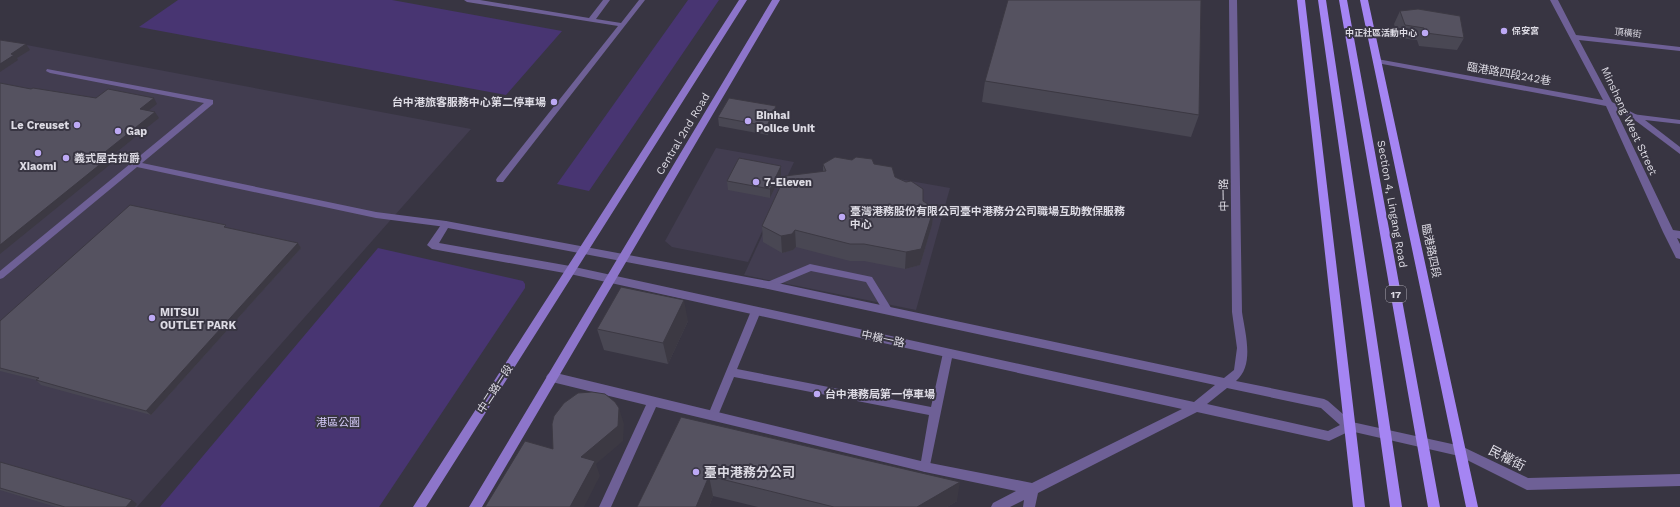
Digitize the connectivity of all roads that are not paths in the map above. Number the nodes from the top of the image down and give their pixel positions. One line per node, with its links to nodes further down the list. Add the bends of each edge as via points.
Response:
1 (467, 0): 12 (lane)
2 (607, 0): 12 (lane)
3 (642, 0): 13 (lane)
4 (743, 0): 27 (street, Central 2nd Road)
5 (776, 0): 29 (street, Central 2nd Road)
6 (1233, 0): 39 (street, 中一路, via 1238,312 1242,348 1239,372)
7 (1301, 0): 44 (main road)
8 (1322, 0): 45 (main road)
9 (1343, 0): 46 (main road, Section 4, Lingang Road / 17)
10 (1364, 0): 16 (main road, 臨港路四段)
11 (1554, 0): 14 (street, Minsheng West Street)
12 (591, 20): 13 (lane)
13 (623, 25): 23 (lane)
14 (1575, 37): 15 (street, 頂橫街); 18 (street, Minsheng West Street)
15 (1680, 49)
16 (1377, 61): 18 (street, 臨港路四段242巷); 47 (main road, 臨港路四段)
17 (50, 72): 22 (lane, via 210,102)
18 (1609, 104): 19 (street, 臨港路四段242巷); 25 (street, Minsheng West Street)
19 (1635, 116): 20 (lane); 21 (lane)
20 (1680, 122)
21 (1680, 151)
22 (136, 164): 24 (lane, via 376,215); 31 (lane)
23 (500, 180)
24 (446, 224): 27 (street); 30 (street, 中橫一路, via 432,245)
25 (1668, 232): 26 (street); 28 (street, Minsheng West Street)
26 (1680, 234)
27 (584, 250): 29 (street); 30 (street, Central 2nd Road)
28 (1680, 255)
29 (623, 258): 32 (street, Central 2nd Road); 33 (street)
30 (570, 270): 32 (street, 中橫一路); 51 (street, 中二路一段)
31 (0, 276)
32 (610, 279): 34 (street, 中橫一路); 38 (street)
33 (768, 285): 35 (street); 35 (lane, via 810,267 869,279)
34 (756, 311): 36 (street, 中橫一路); 37 (lane)
35 (888, 311): 39 (street)
36 (948, 353): 41 (street, 中橫一路); 42 (lane)
37 (730, 372): 42 (lane); 43 (lane)
38 (552, 377): 40 (street); 52 (street)
39 (1225, 384): 41 (street, 中一路); 44 (street, via 1324,404)
40 (653, 402): 43 (street); 53 (street)
41 (1196, 407): 44 (street, 中橫一路, via 1329,436); 50 (street, 中一路)
42 (935, 412): 48 (lane)
43 (713, 415): 48 (street)
44 (1349, 426): 45 (street, 民權街); 56 (main road)
45 (1385, 434): 46 (street, 民權街); 57 (main road)
46 (1422, 442): 47 (street, 民權街); 58 (main road, Section 4, Lingang Road / 17)
47 (1461, 451): 49 (street, 民權街, via 1527,484); 59 (main road, 臨港路四段)
48 (925, 467): 50 (street)
49 (1680, 480)
50 (1032, 489): 54 (street, 中一路); 55 (street)
51 (419, 507)
52 (475, 507)
53 (605, 507)
54 (997, 507)
55 (1029, 507)
56 (1359, 507)
57 (1396, 507)
58 (1434, 507)
59 (1472, 507)

